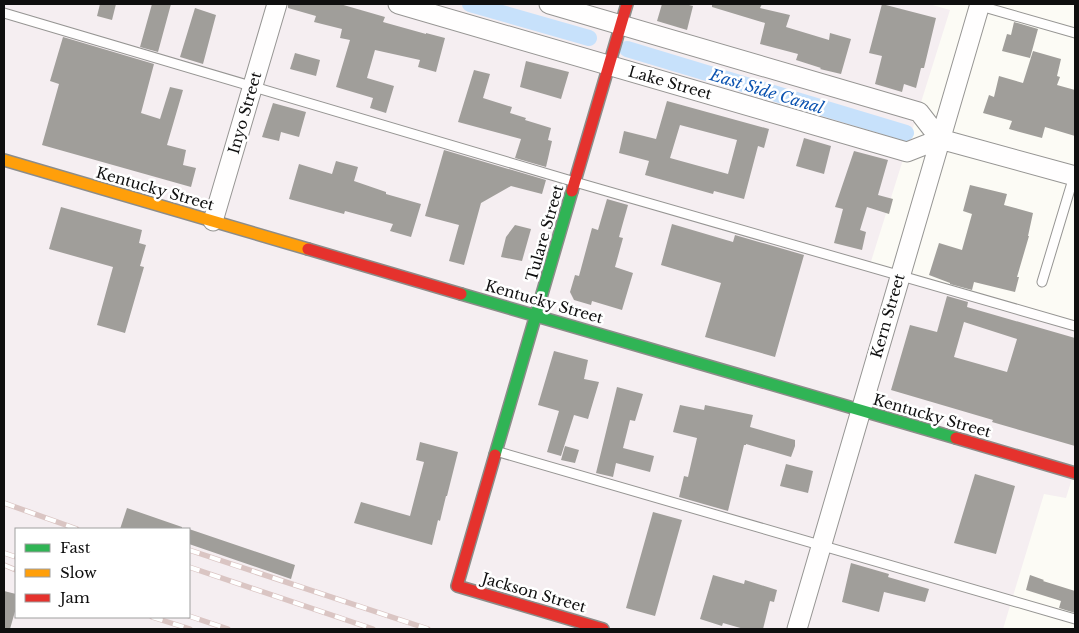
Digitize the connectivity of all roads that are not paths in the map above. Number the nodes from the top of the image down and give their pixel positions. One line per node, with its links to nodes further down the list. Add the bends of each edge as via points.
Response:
1 (278, 4): 10 (street, Inyo Street)
2 (398, 4): 9 (street, Lake Street)
3 (550, 4): 7 (street)
4 (627, 4): 7 (street, Tulare Street)
5 (978, 4): 8 (lane); 11 (street, Kern Street)
6 (4, 13): 10 (lane)
7 (621, 25): 9 (street, Tulare Street); 11 (street, via 919,112)
8 (1075, 33)
9 (609, 66): 11 (street, Lake Street, via 907,152); 14 (street, Tulare Street)
10 (253, 86): 14 (lane); 15 (street, Inyo Street)
11 (940, 139): 13 (street); 16 (street, Kern Street)
12 (4, 160): 15 (street, Kentucky Street)
13 (1074, 176): 17 (lane)
14 (575, 182): 16 (lane); 18 (street, Tulare Street)
15 (213, 222): 18 (street, Kentucky Street)
16 (901, 275): 19 (lane); 20 (street, Kern Street)
17 (1042, 282)
18 (536, 316): 20 (street, Kentucky Street); 21 (street, Tulare Street)
19 (1075, 326)
20 (861, 411): 22 (street, Kentucky Street); 23 (street, Kern Street)
21 (496, 452): 23 (lane); 24 (street, Tulare Street)
22 (1075, 474)
23 (822, 546): 25 (lane); 27 (street, Kern Street)
24 (457, 586): 26 (street, Jackson Street)
25 (1075, 620)
26 (603, 629)
27 (797, 629)

